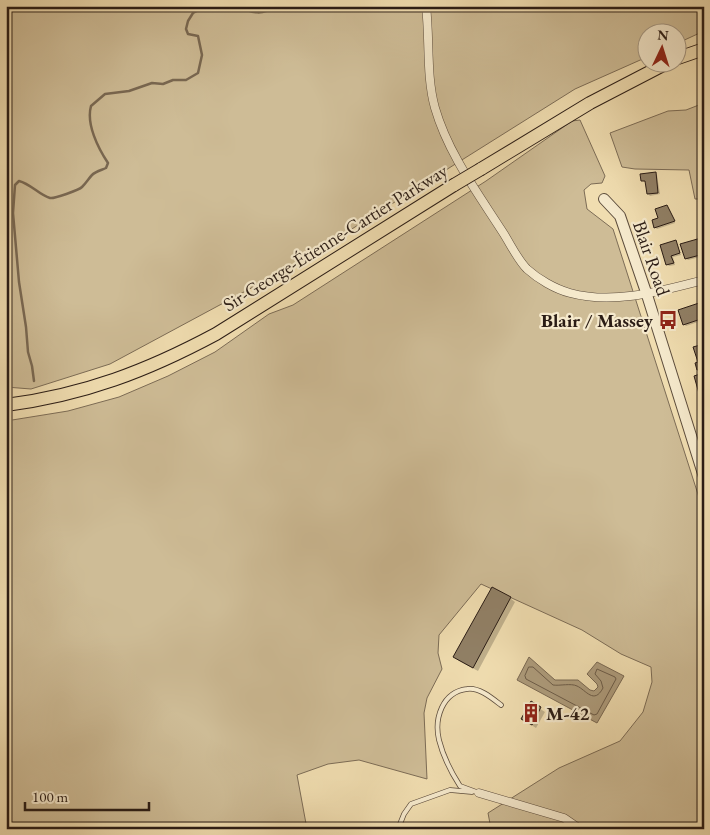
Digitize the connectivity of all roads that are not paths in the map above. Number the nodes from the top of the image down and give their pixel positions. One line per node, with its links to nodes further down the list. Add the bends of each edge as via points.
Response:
1 (426, 6): 7 (street, via 431,86 444,132 473,187 527,268 546,283 568,293 591,297)
2 (704, 49): 3 (main road)
3 (688, 55)
4 (649, 72): 8 (main road, Sir-George-Étienne-Cartier Parkway, bridge, via 454,184 181,354 82,391)
5 (604, 199): 7 (street, Blair Road, via 620,216)
6 (704, 280): 7 (street)
7 (646, 295): 9 (street, Blair Road)
8 (6, 405)
9 (704, 477)
10 (501, 705): 11 (lane, via 485,693 468,688 444,701 438,716 439,740 451,772 460,786)
11 (479, 792): 12 (lane, via 450,790 411,804); 13 (street, via 564,818)
12 (398, 829)
13 (580, 829)

